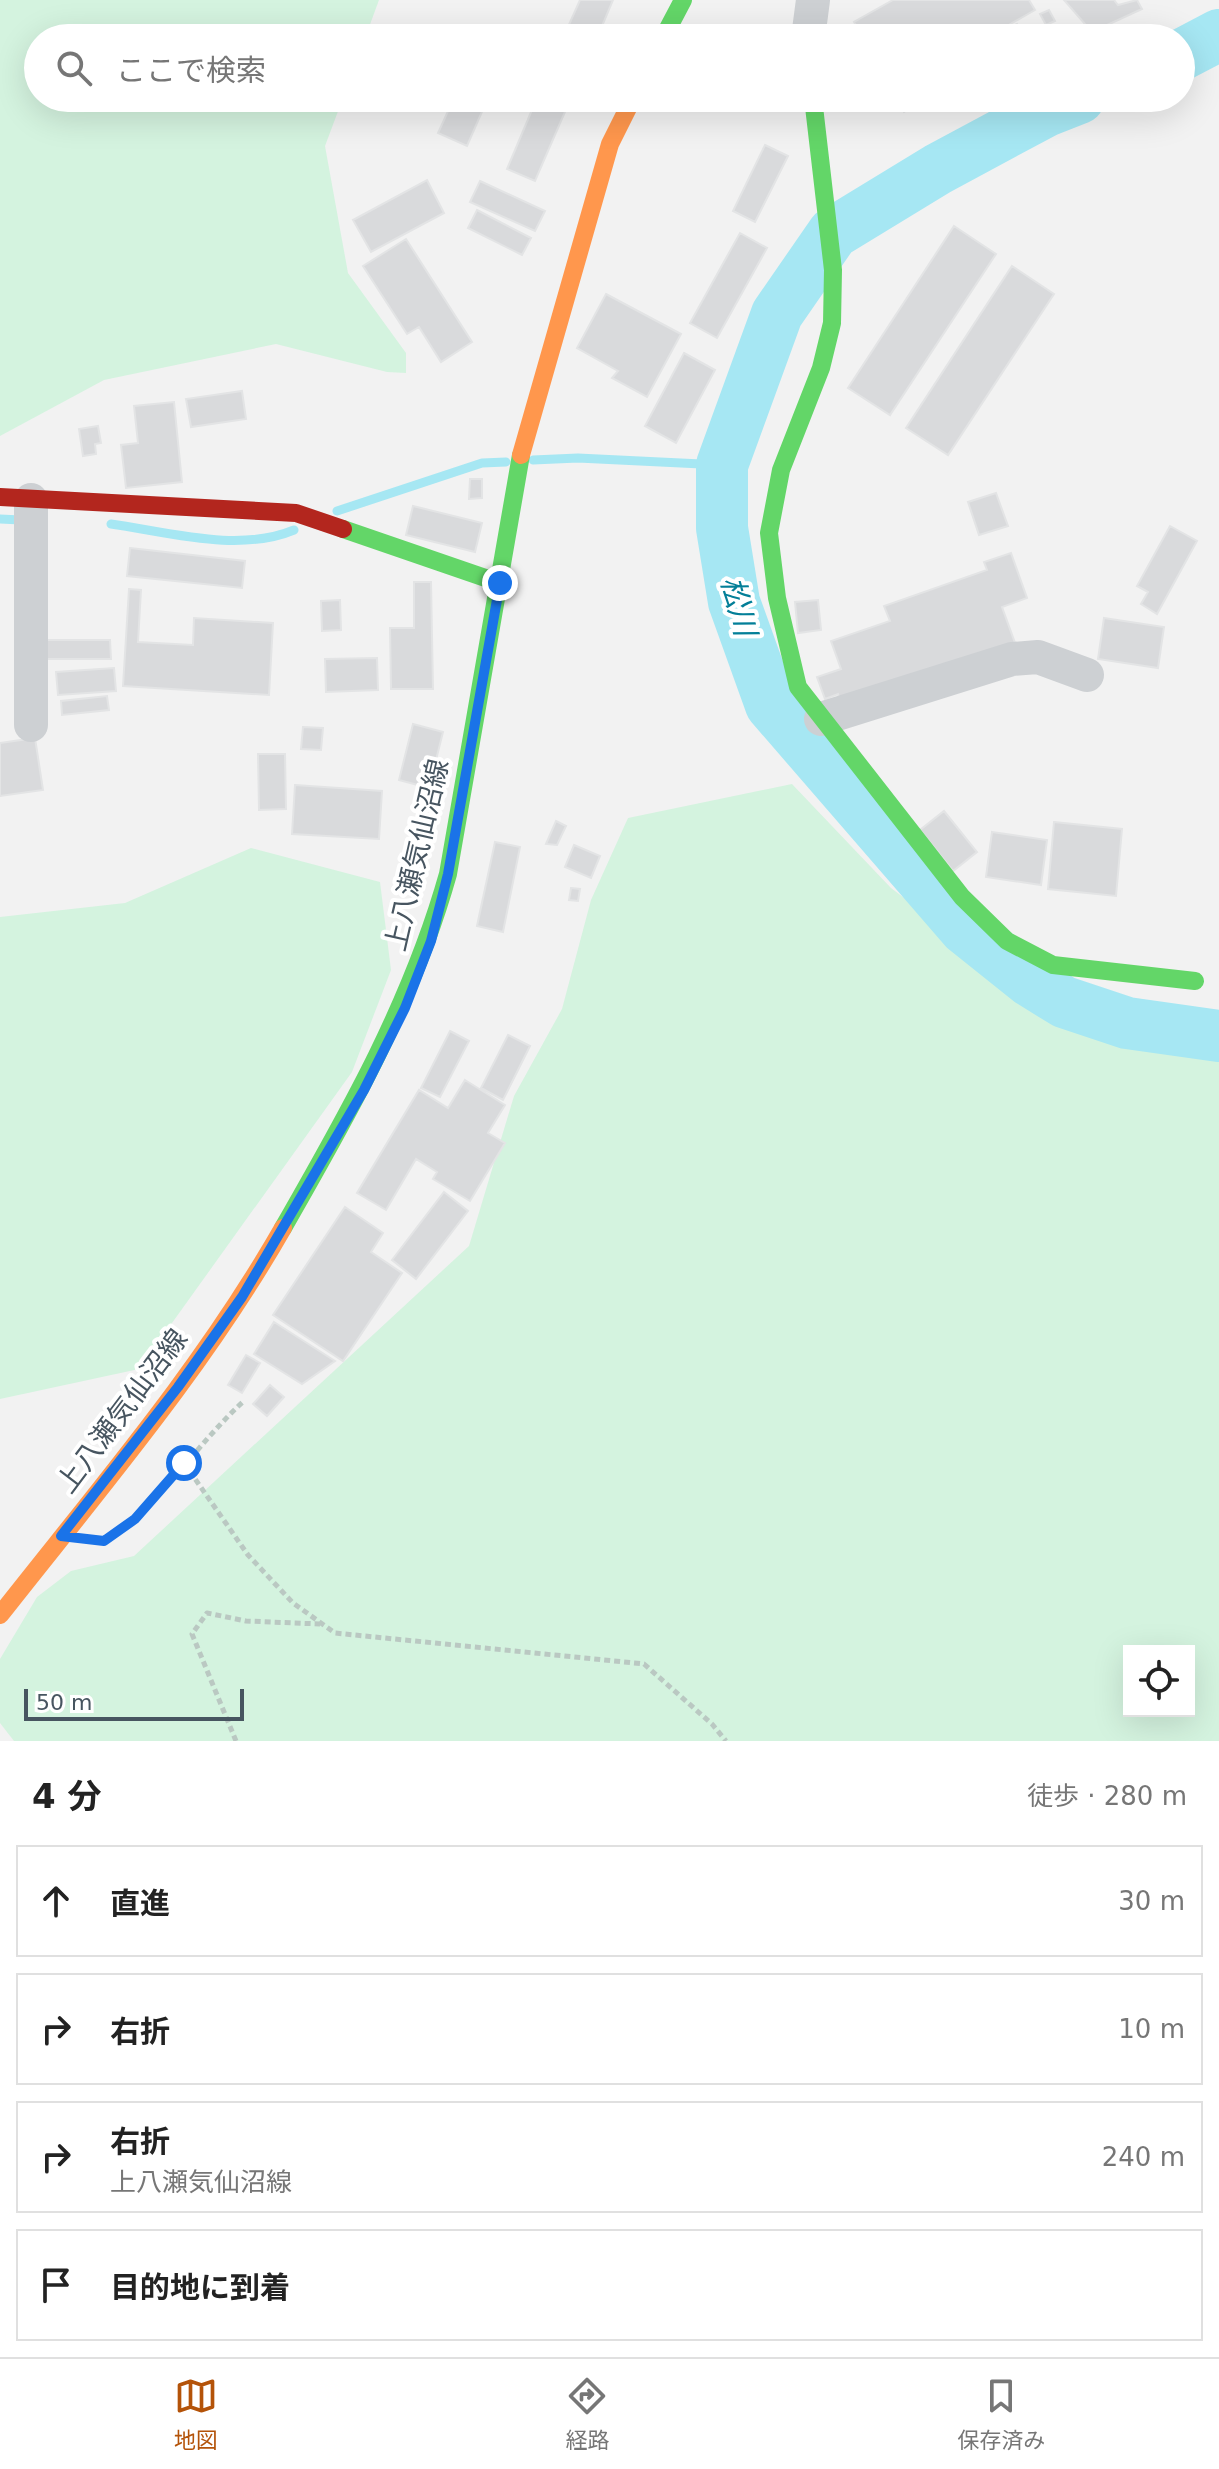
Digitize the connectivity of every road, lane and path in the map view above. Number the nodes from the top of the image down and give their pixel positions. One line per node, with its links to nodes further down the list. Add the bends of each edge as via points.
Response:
1 (683, 0): 3 (main road)
2 (813, 0): 4 (street)
3 (670, 24)
4 (810, 24)
5 (626, 112): 8 (main road, 上八瀬気仙沼線, via 610,144 525,430)
6 (815, 112): 10 (main road, via 833,270 832,323 821,368 781,470 769,533 777,598 798,687)
7 (21, 498): 8 (main road, via 296,513); 11 (street, via 31,540)
8 (500, 583): 15 (main road, 上八瀬気仙沼線, via 448,874 431,941 405,1008 364,1090 242,1297)
9 (1087, 675): 10 (street, via 1038,657 1012,659)
10 (821, 719): 12 (main road, via 962,897 1007,941 1053,965)
11 (31, 725)
12 (1195, 981)
13 (245, 1400): 14 (path)
14 (184, 1463): 15 (path, via 135,1519 104,1541); 17 (path, via 248,1555)
15 (61, 1536): 16 (main road, 上八瀬気仙沼線)
16 (0, 1615)
17 (321, 1624): 18 (path, via 246,1621 207,1613 192,1634); 19 (path, via 335,1633 644,1664)
18 (236, 1741)
19 (726, 1741)

